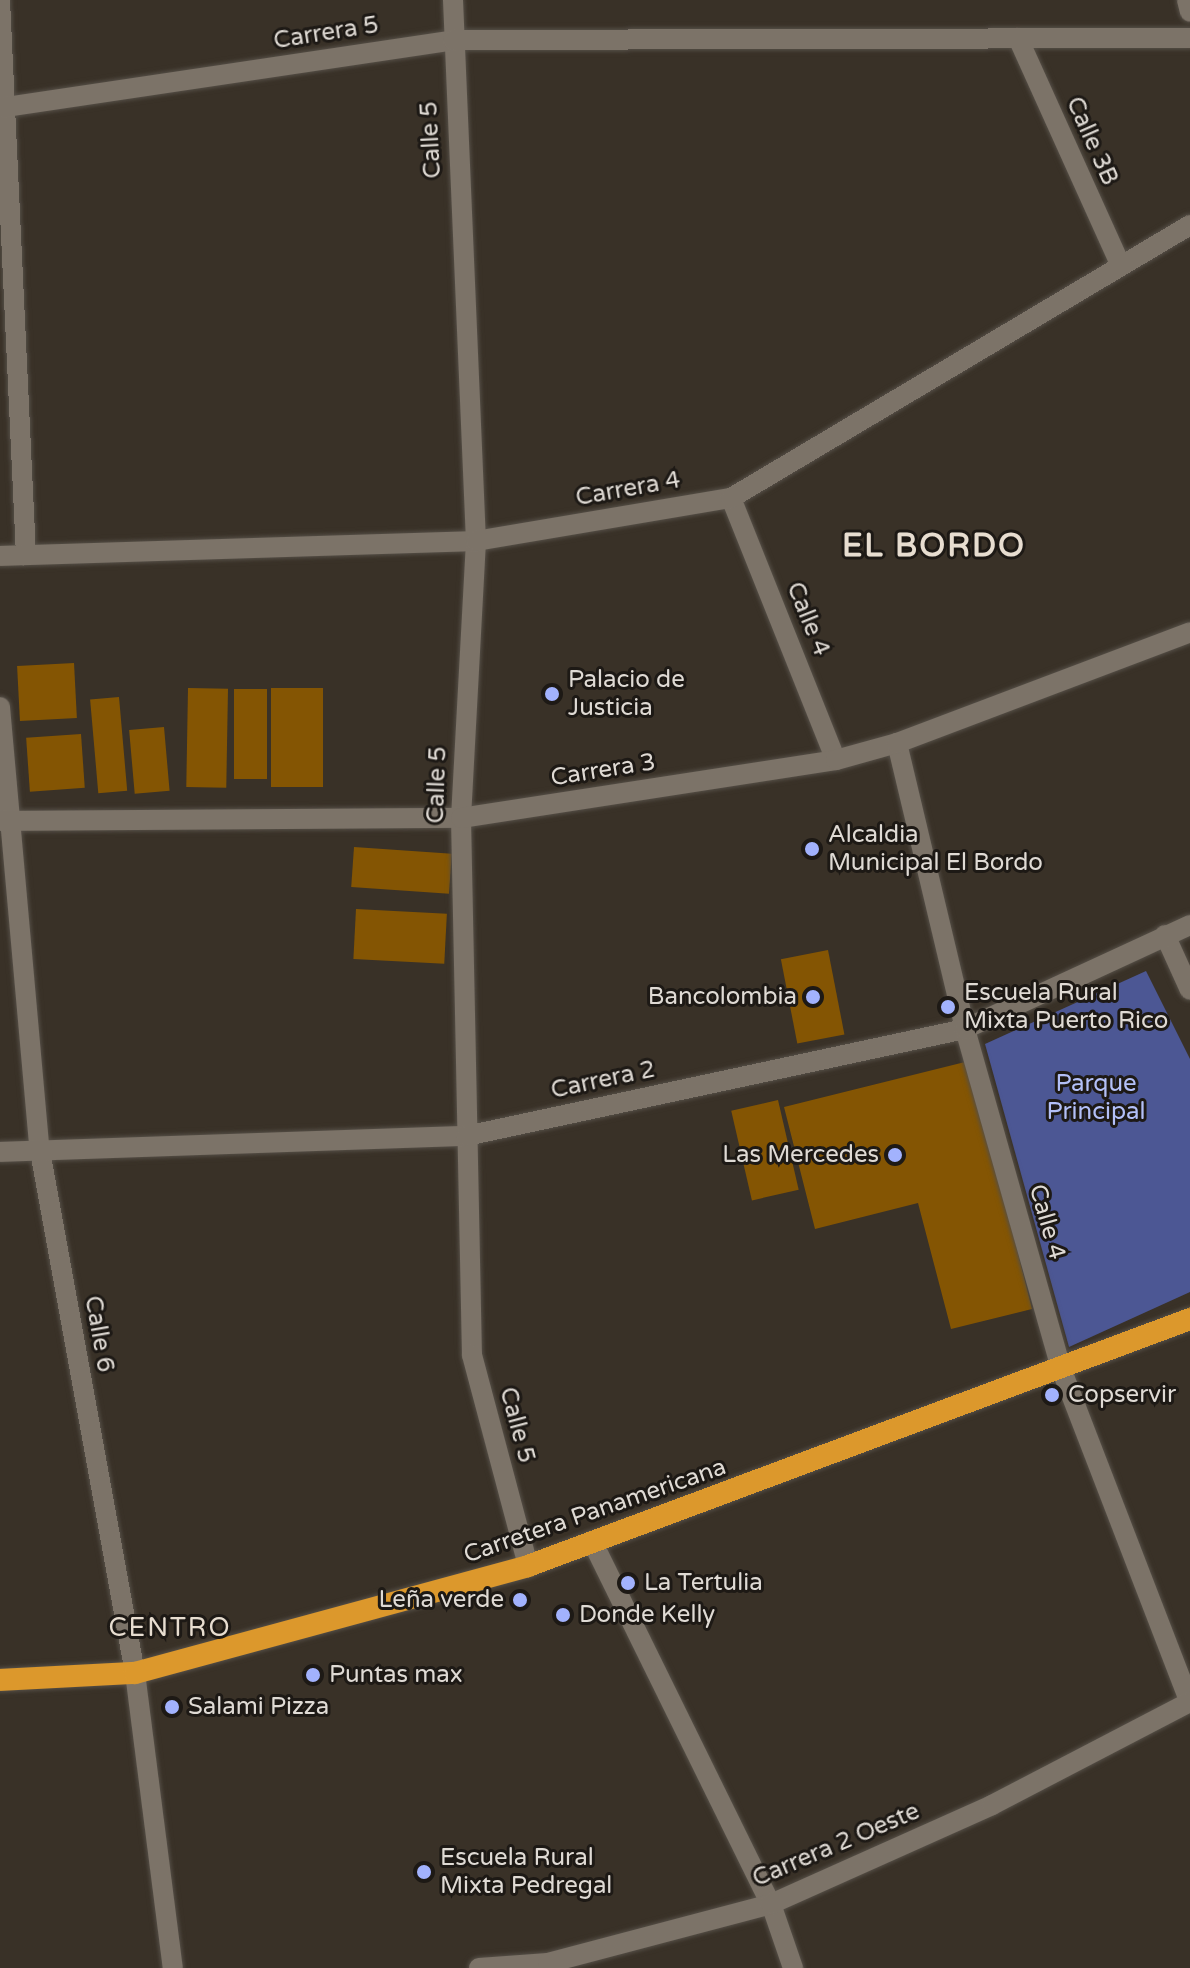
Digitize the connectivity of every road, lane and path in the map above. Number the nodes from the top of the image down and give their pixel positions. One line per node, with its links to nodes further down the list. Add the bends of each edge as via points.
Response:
1 (0, 0): 8 (street)
2 (453, 0): 7 (street, Calle 5)
3 (1187, 0): 4 (street)
4 (1190, 12)
5 (1018, 38): 6 (street, Carrera 5); 7 (street, Carrera 5); 10 (street, Calle 3B)
6 (1190, 38)
7 (453, 40): 8 (street, Carrera 5); 12 (street, Calle 5)
8 (3, 108): 13 (street)
9 (1190, 225): 10 (street, Carrera 4)
10 (1120, 264): 11 (street, Carrera 4)
11 (731, 498): 12 (street, Carrera 4); 18 (street, Calle 4)
12 (476, 541): 13 (street, Carrera 4); 19 (street, Calle 5)
13 (26, 555): 14 (street, Carrera 4)
14 (0, 556)
15 (1190, 632): 17 (street, Carrera 3)
16 (0, 707): 20 (street, Calle 6)
17 (897, 743): 18 (street, Carrera 3); 24 (street, Calle 4)
18 (836, 760): 19 (street, Carrera 3)
19 (461, 818): 20 (street, Carrera 3); 25 (street, Calle 5)
20 (4, 822): 26 (street, Calle 6)
21 (1190, 925): 22 (street, Carrera 2)
22 (1165, 935): 23 (street); 24 (street, Carrera 2)
23 (1190, 990)
24 (965, 1029): 25 (street, Carrera 2); 29 (street, Calle 4)
25 (466, 1136): 26 (street, Carrera 2); 31 (street, Calle 5, via 472,1355)
26 (40, 1151): 27 (street, Carrera 2); 32 (street, Calle 6)
27 (0, 1152)
28 (1190, 1319): 29 (highway, Carretera Panamericana)
29 (1062, 1371): 30 (highway, Carretera Panamericana); 34 (street, Calle 4)
30 (592, 1541): 31 (highway, Carretera Panamericana); 35 (street)
31 (528, 1566): 32 (highway, Carretera Panamericana)
32 (135, 1673): 33 (highway, Carretera Panamericana); 36 (street, Calle 6)
33 (0, 1680)
34 (1190, 1702): 35 (street, Carrera 2 Oeste, via 992,1805)
35 (771, 1904): 37 (street, Carrera 2 Oeste, via 548,1963); 38 (street)
36 (173, 1968)
37 (479, 1968)
38 (793, 1968)

